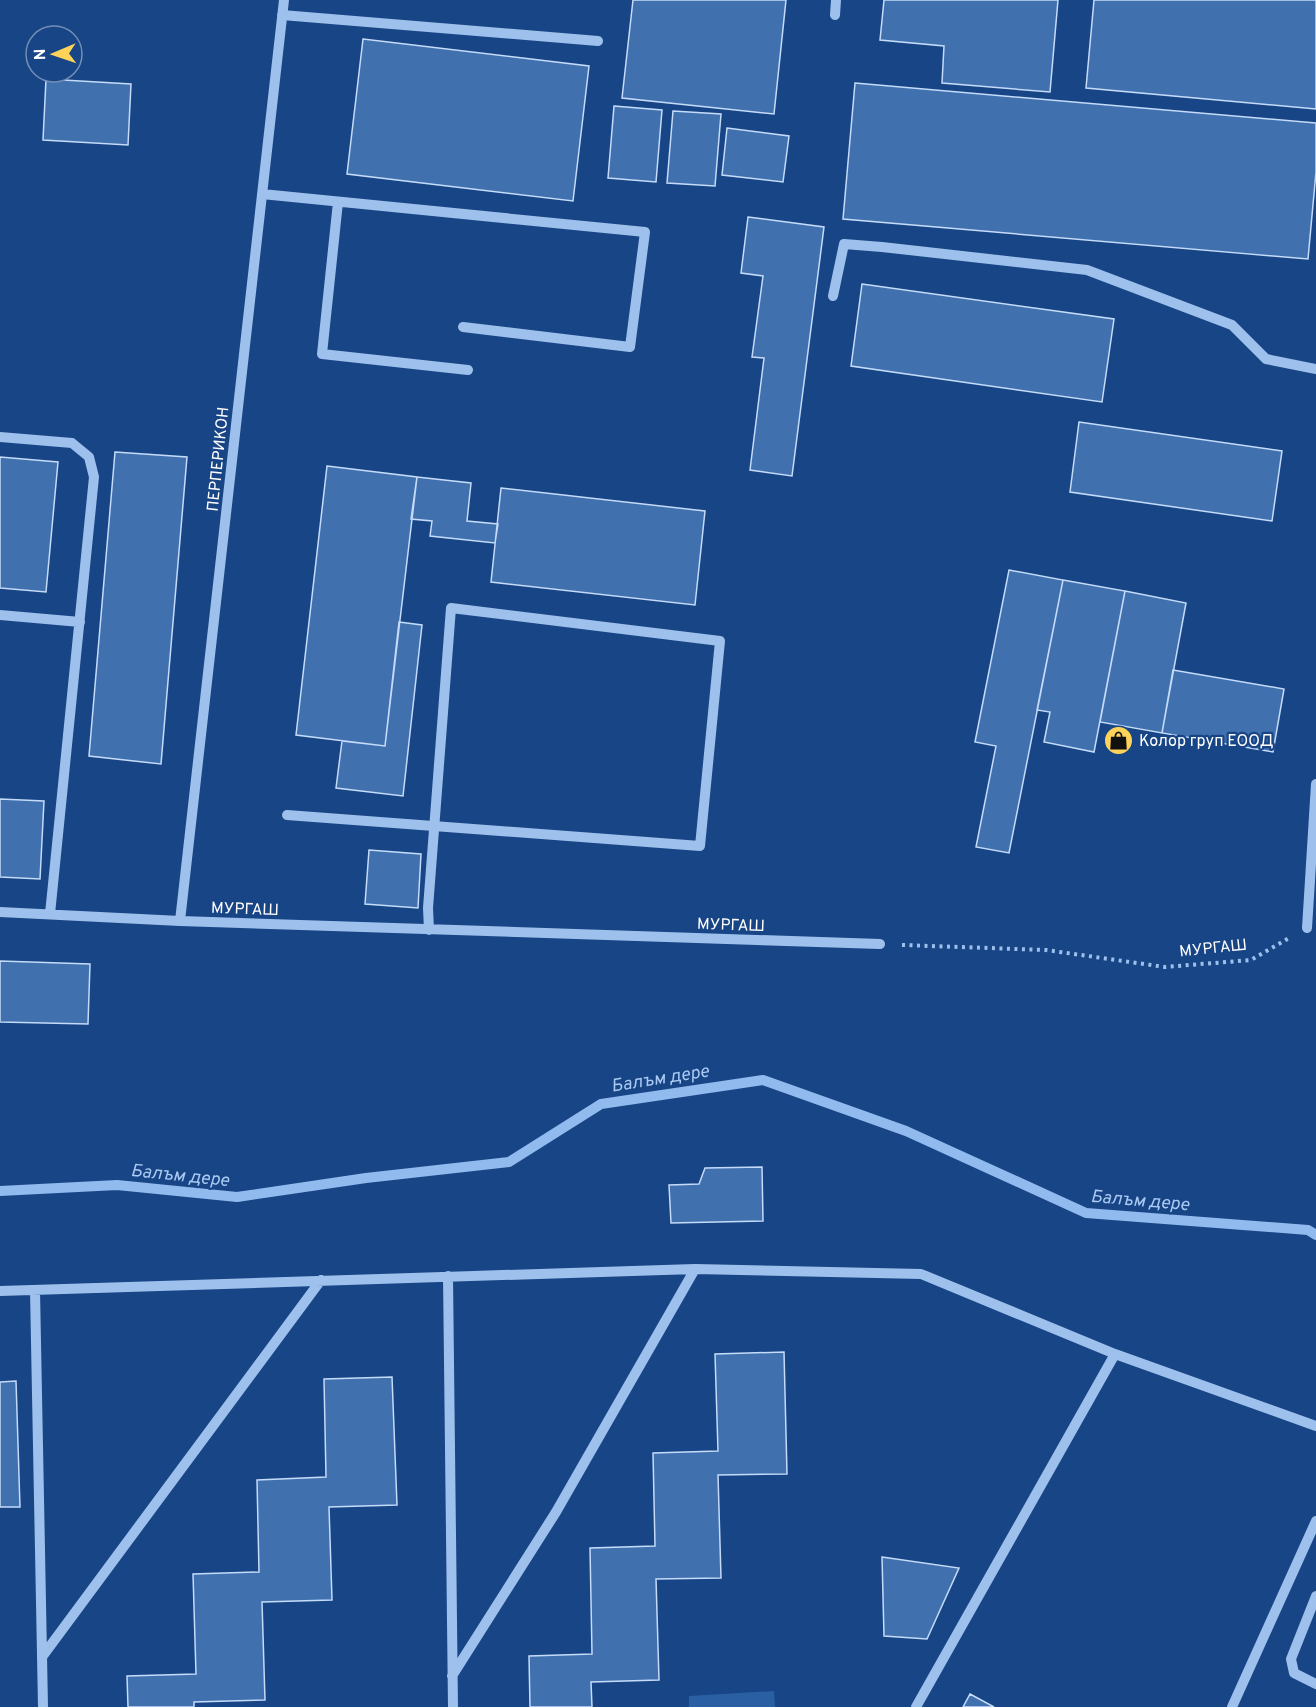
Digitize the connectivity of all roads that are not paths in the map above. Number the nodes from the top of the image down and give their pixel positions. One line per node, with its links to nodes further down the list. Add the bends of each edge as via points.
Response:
1 (284, 0): 3 (street, ПЕРПЕРИКОН)
2 (836, 0): 4 (street)
3 (282, 15): 5 (street); 6 (street, ПЕРПЕРИКОН)
4 (835, 15)
5 (598, 41)
6 (262, 194): 7 (street); 20 (street, ПЕРПЕРИКОН)
7 (338, 202): 9 (street, via 645,232 630,347); 11 (street, via 322,354)
8 (832, 296): 10 (street, via 844,244 1088,270 1232,325 1266,359)
9 (463, 327)
10 (1316, 369)
11 (468, 370)
12 (0, 437): 14 (street, via 72,444 89,457 93,466)
13 (0, 615): 14 (street)
14 (80, 622): 19 (street)
15 (1316, 784): 21 (street)
16 (287, 815): 17 (street)
17 (434, 827): 17 (street, via 451,608 720,641 700,846); 22 (street)
18 (0, 912): 19 (street, МУРГАШ)
19 (50, 914): 20 (street, МУРГАШ)
20 (180, 921): 22 (street, МУРГАШ)
21 (1307, 927)
22 (429, 930): 23 (street, МУРГАШ)
23 (880, 944)
24 (695, 1269): 25 (street); 29 (street, via 921,1274); 34 (street, via 556,1512)
25 (448, 1276): 26 (street); 34 (street)
26 (321, 1280): 28 (street); 33 (street)
27 (0, 1290): 28 (street)
28 (34, 1290): 33 (street)
29 (1115, 1354): 30 (street); 38 (street)
30 (1316, 1426)
31 (1316, 1521): 39 (street)
32 (1316, 1596): 35 (street, via 1291,1659 1294,1673)
33 (42, 1657): 36 (street)
34 (452, 1676): 37 (street)
35 (1316, 1684)
36 (43, 1707)
37 (453, 1707)
38 (916, 1707)
39 (1232, 1707)

